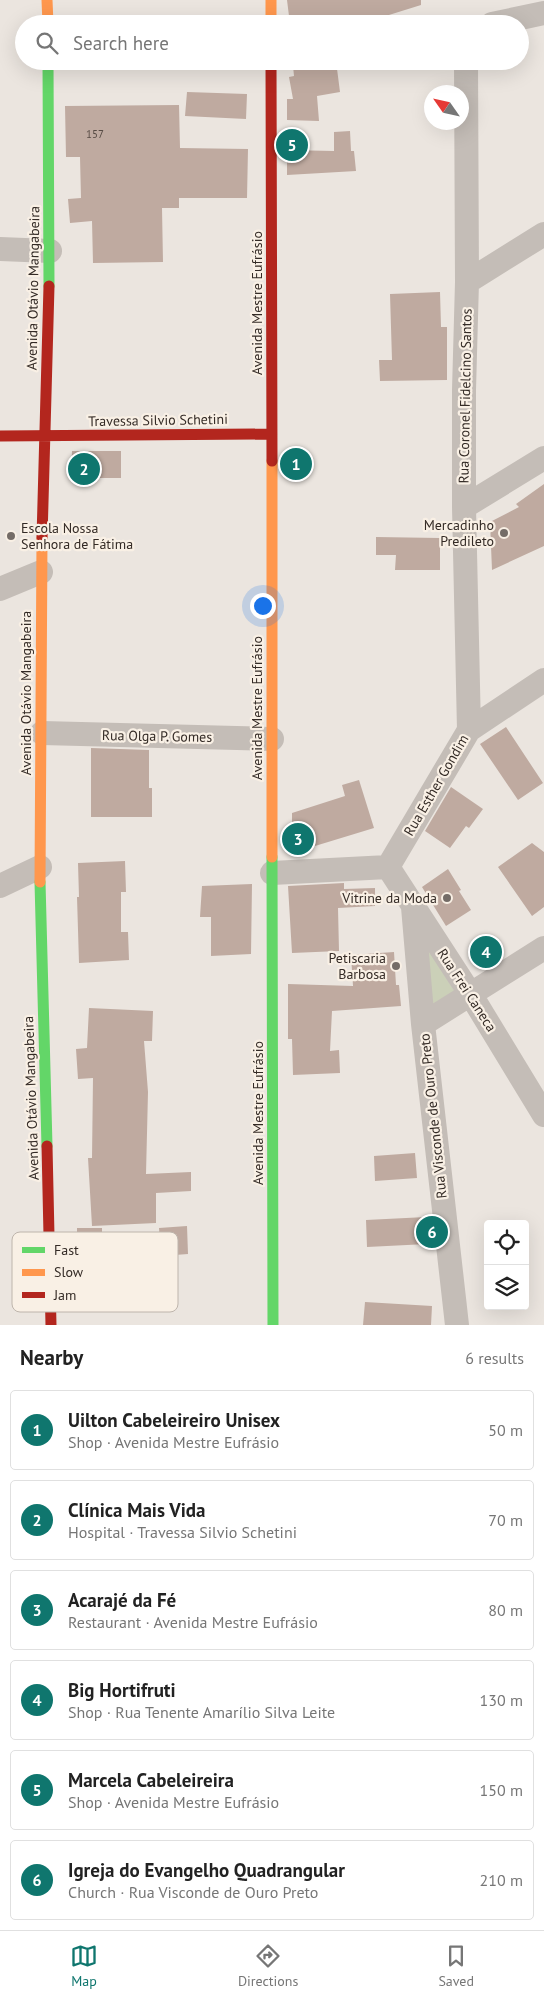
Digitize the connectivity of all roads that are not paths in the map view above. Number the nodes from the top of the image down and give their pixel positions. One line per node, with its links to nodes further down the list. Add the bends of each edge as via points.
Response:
1 (48, 0): 4 (street)
2 (271, 0): 5 (street)
3 (544, 13): 6 (street)
4 (48, 15)
5 (271, 15)
6 (529, 16)
7 (48, 70): 12 (street, Avenida Otávio Mangabeira)
8 (271, 70): 14 (street, Avenida Mestre Eufrásio)
9 (466, 70): 13 (street, Rua Coronel Fidelcino Santos)
10 (544, 234): 13 (street)
11 (0, 249): 12 (street)
12 (50, 251): 16 (street, Avenida Otávio Mangabeira)
13 (467, 282): 18 (street, Rua Coronel Fidelcino Santos)
14 (272, 434): 16 (street, Travessa Silvio Schetini); 24 (street, Avenida Mestre Eufrásio)
15 (0, 436): 16 (street, Travessa Silvio Schetini)
16 (44, 436): 19 (street, Avenida Otávio Mangabeira)
17 (544, 458): 18 (street)
18 (464, 507): 22 (street, Rua Coronel Fidelcino Santos)
19 (41, 572): 20 (street); 23 (street, Avenida Otávio Mangabeira)
20 (0, 589)
21 (542, 686): 22 (street, Rua Esther Gondim)
22 (468, 730): 26 (street, Rua Esther Gondim)
23 (42, 733): 24 (street, Rua Olga P. Gomes); 25 (street, Avenida Otávio Mangabeira)
24 (272, 739): 27 (street, Avenida Mestre Eufrásio)
25 (40, 867): 28 (street); 34 (street, Avenida Otávio Mangabeira)
26 (388, 867): 27 (street); 29 (street, Rua Frei Caneca)
27 (272, 873): 37 (street, Avenida Mestre Eufrásio)
28 (0, 886)
29 (413, 907): 31 (street, Rua Frei Caneca); 32 (street, Rua Visconde de Ouro Preto)
30 (544, 948): 31 (street)
31 (472, 995): 32 (street); 33 (street, Rua Frei Caneca)
32 (423, 1024): 38 (street, Rua Visconde de Ouro Preto)
33 (544, 1115)
34 (49, 1232)
35 (51, 1312): 36 (street, Avenida Otávio Mangabeira)
36 (51, 1325)
37 (273, 1325)
38 (457, 1325)

